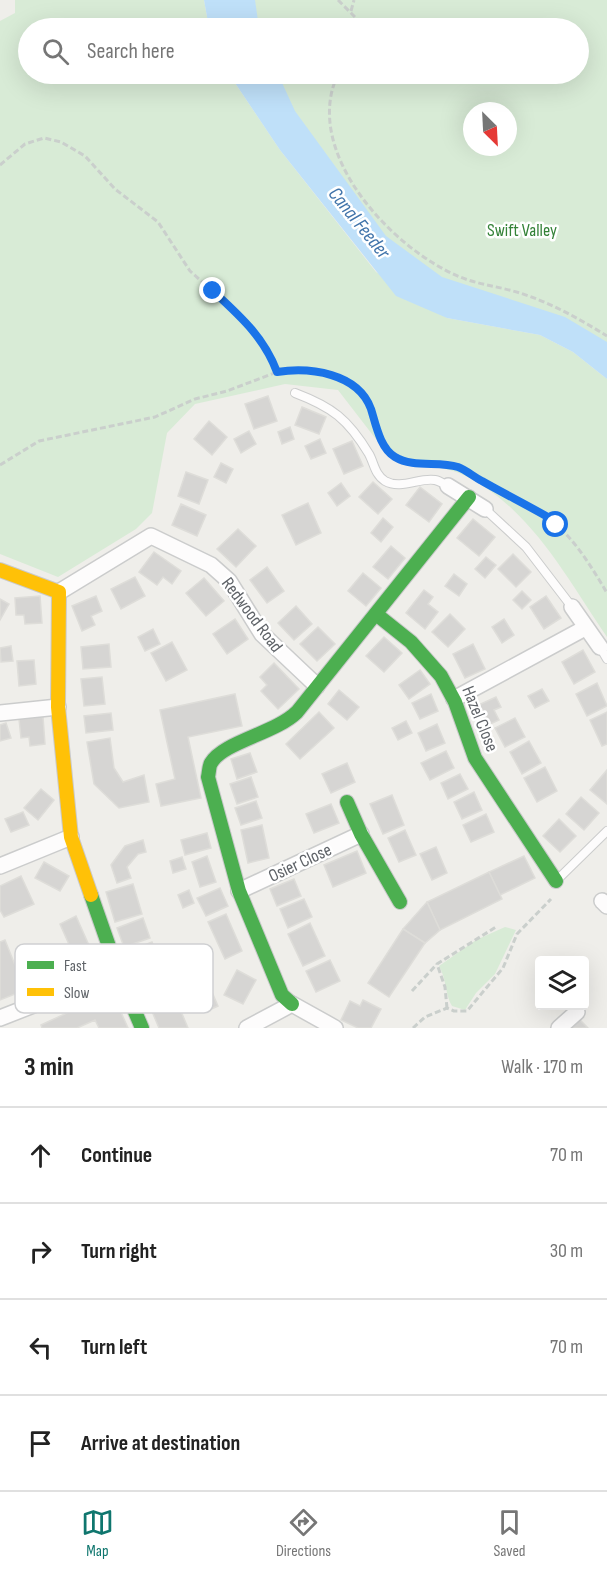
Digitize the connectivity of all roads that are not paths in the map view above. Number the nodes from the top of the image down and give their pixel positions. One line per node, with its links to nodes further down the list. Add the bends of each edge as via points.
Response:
1 (296, 393): 2 (lane, via 327,405 338,414 386,482 434,480)
2 (448, 486): 3 (street)
3 (469, 497): 4 (street); 8 (street)
4 (485, 509): 7 (lane, via 526,547)
5 (0, 570): 6 (street)
6 (58, 592): 11 (street, Redwood Road, via 151,536 211,565 229,581 262,634); 13 (street)
7 (572, 607): 9 (street)
8 (376, 615): 11 (street); 12 (street, Hazel Close, via 440,672)
9 (585, 628): 10 (street); 12 (street)
10 (604, 653)
11 (317, 686): 21 (street, via 302,709 281,726 236,743 211,763 208,777)
12 (454, 699): 20 (street, Hazel Close, via 473,755)
13 (58, 707): 14 (street); 18 (street)
14 (0, 713)
15 (347, 802): 17 (street)
16 (607, 831): 20 (lane)
17 (361, 834): 21 (street, Osier Close); 22 (street)
18 (71, 837): 19 (street); 23 (street)
19 (0, 867)
20 (556, 881)
21 (239, 891): 24 (street, via 282,994)
22 (400, 902)
23 (108, 944)
24 (292, 1004): 30 (street); 31 (street)
25 (15, 1012): 28 (street)
26 (577, 1012): 32 (street)
27 (136, 1013): 29 (street)
28 (0, 1018)
29 (142, 1028)
30 (247, 1028)
31 (335, 1028)
32 (559, 1028)

